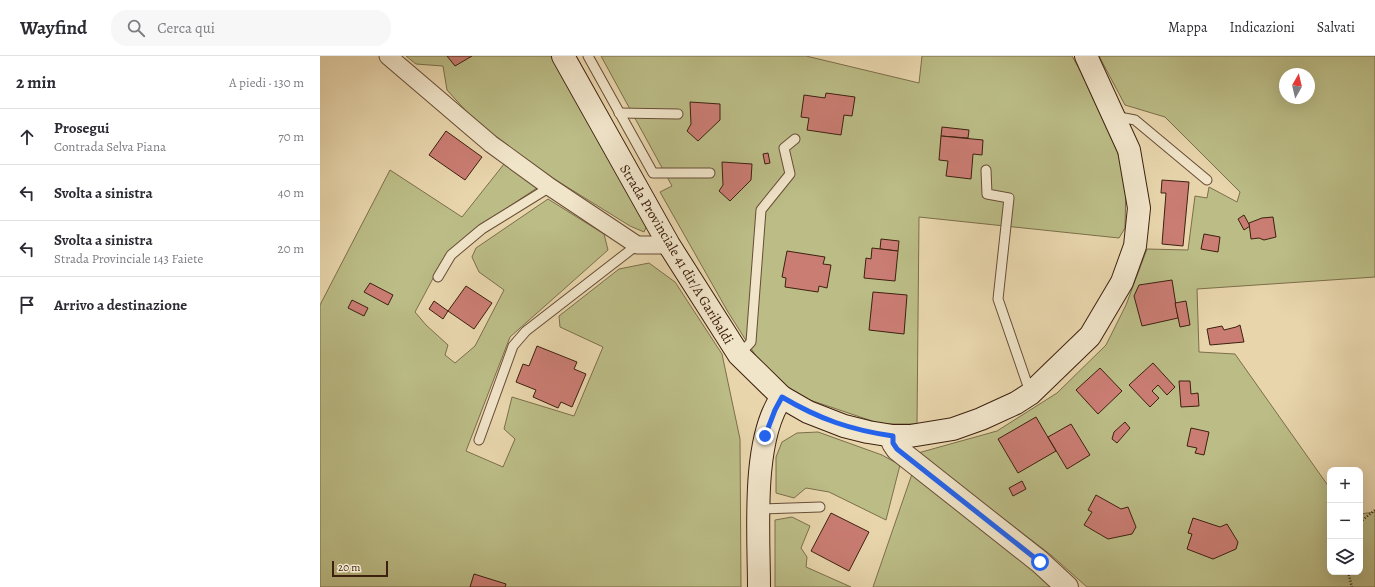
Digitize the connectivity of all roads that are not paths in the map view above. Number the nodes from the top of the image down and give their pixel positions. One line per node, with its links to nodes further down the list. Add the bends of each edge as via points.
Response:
1 (388, 56): 13 (street, via 491,144)
2 (563, 56): 5 (main road, Strada Provinciale 41 dir/A Garibaldi)
3 (588, 56): 5 (lane)
4 (1086, 56): 8 (main road, Strada Provinciale 41 dir/A Garibaldi)
5 (588, 80): 6 (lane); 15 (main road, Strada Provinciale 41 dir/A Garibaldi)
6 (619, 113): 7 (lane); 11 (lane, via 653,173)
7 (678, 114)
8 (1113, 116): 12 (lane, via 1136,120); 18 (main road, Strada Provinciale 41 dir/A Garibaldi, via 1129,150 1139,208 1135,246 1122,282 1090,336)
9 (795, 139): 17 (lane, via 784,148 790,174 761,210 751,342)
10 (986, 170): 18 (lane, via 987,194 1009,198 998,299)
11 (710, 173)
12 (1207, 180)
13 (550, 187): 14 (street); 16 (lane, via 482,229 451,255)
14 (637, 245): 15 (street); 21 (lane, via 526,331 513,346)
15 (669, 245): 17 (main road, Strada Provinciale 41 dir/A Garibaldi)
16 (438, 277)
17 (739, 356): 19 (main road, Strada Provinciale 41 dir/A Garibaldi)
18 (1030, 394): 20 (main road, Strada Provinciale 41 dir/A Garibaldi, via 981,419 953,429)
19 (782, 397): 20 (main road, Strada Provinciale 41 dir/A Garibaldi, via 808,412 844,426); 23 (main road, via 763,446)
20 (893, 436): 25 (main road, via 893,443 897,449 1040,562)
21 (479, 440)
22 (820, 506): 23 (lane)
23 (760, 509): 24 (main road)
24 (759, 587)
25 (1067, 587)

